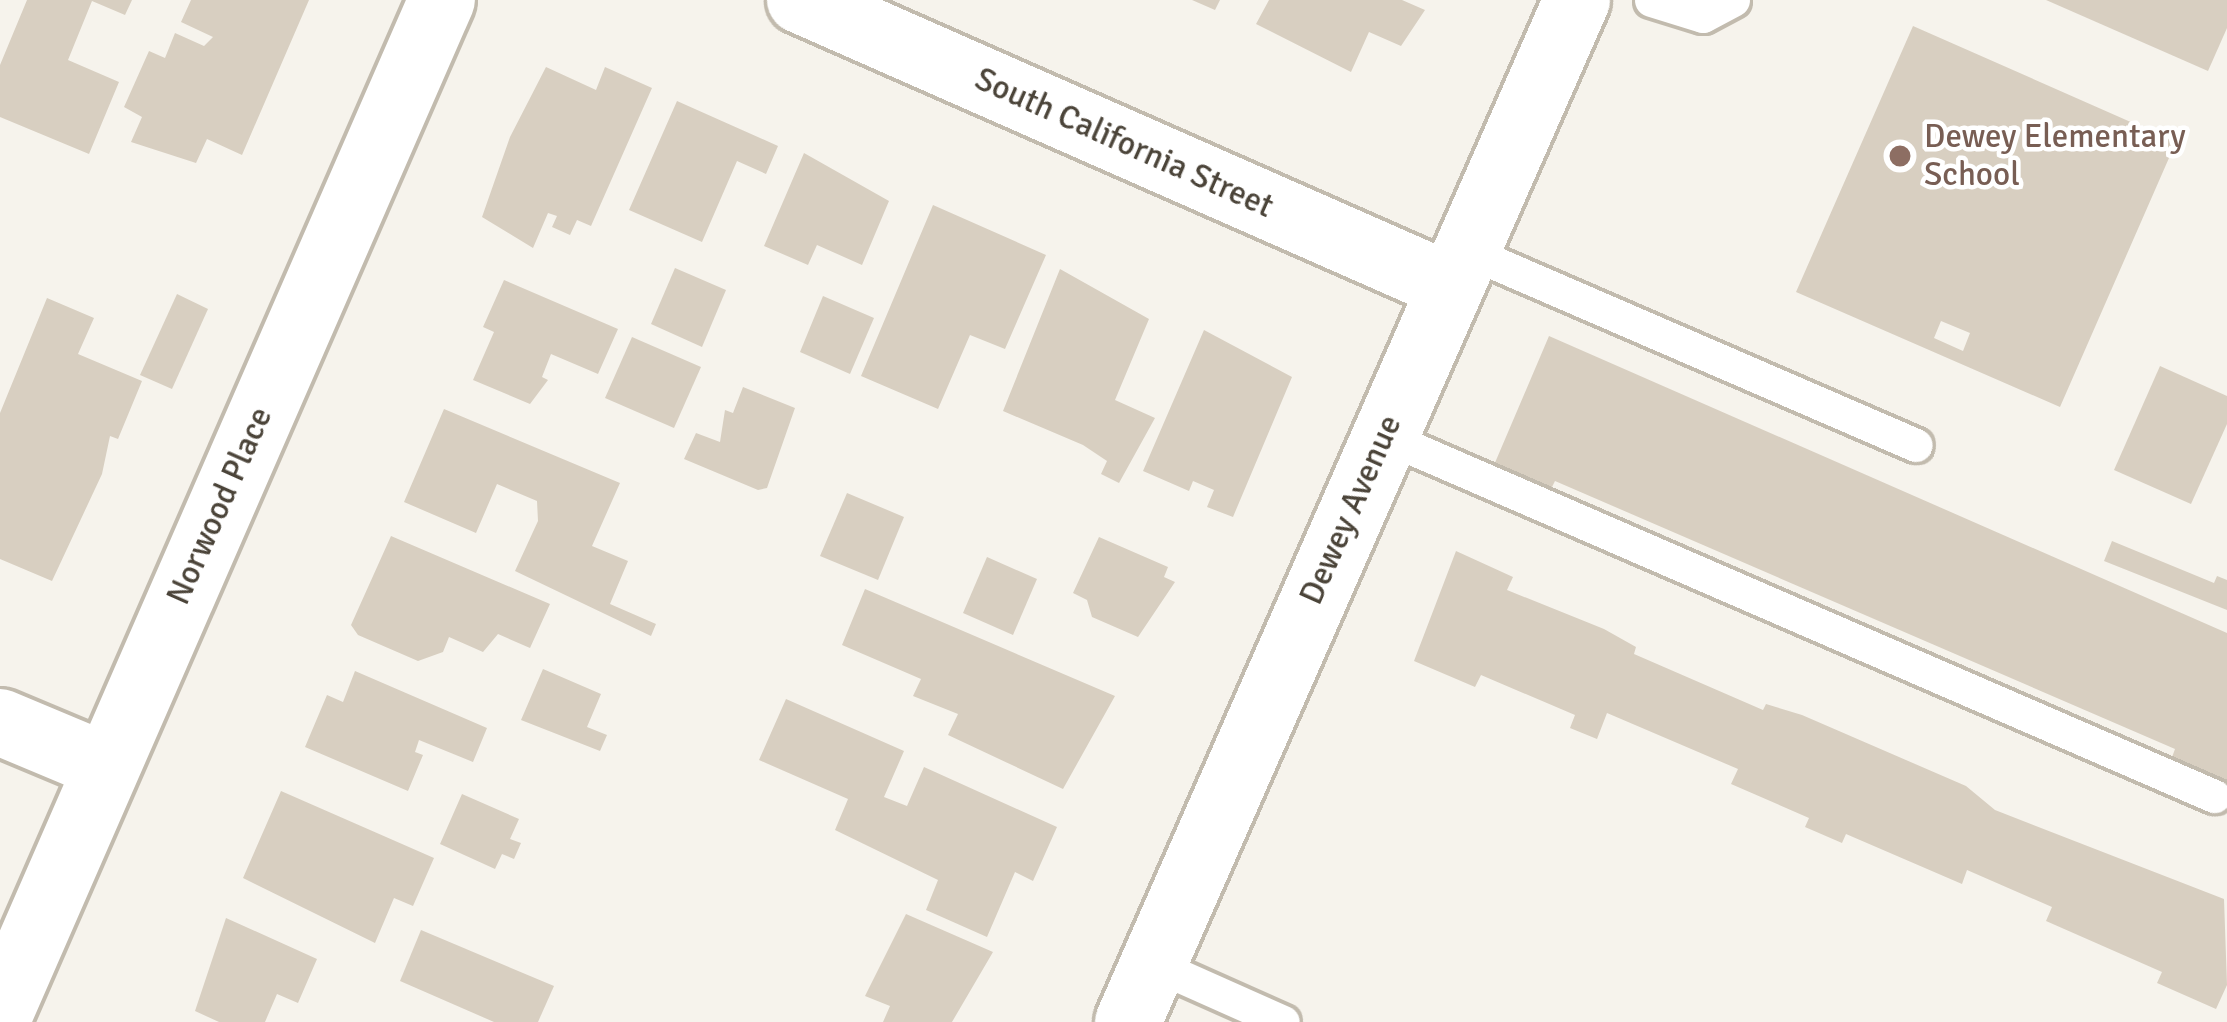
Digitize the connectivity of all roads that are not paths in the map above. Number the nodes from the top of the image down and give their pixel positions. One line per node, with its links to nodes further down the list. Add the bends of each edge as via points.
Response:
1 (442, 0): 10 (street, Norwood Place)
2 (800, 0): 6 (street, South California Street)
3 (1576, 0): 6 (street, Dewey Avenue)
4 (1651, 0): 5 (lane, via 1703,16)
5 (1733, 0)
6 (1457, 268): 7 (street, Dewey Avenue); 8 (lane)
7 (1384, 436): 11 (lane); 12 (street, Dewey Avenue)
8 (1916, 445)
9 (0, 722): 10 (street)
10 (105, 766): 13 (street, Norwood Place)
11 (2214, 796)
12 (1140, 993): 14 (lane)
13 (0, 1013)
14 (1283, 1022)

